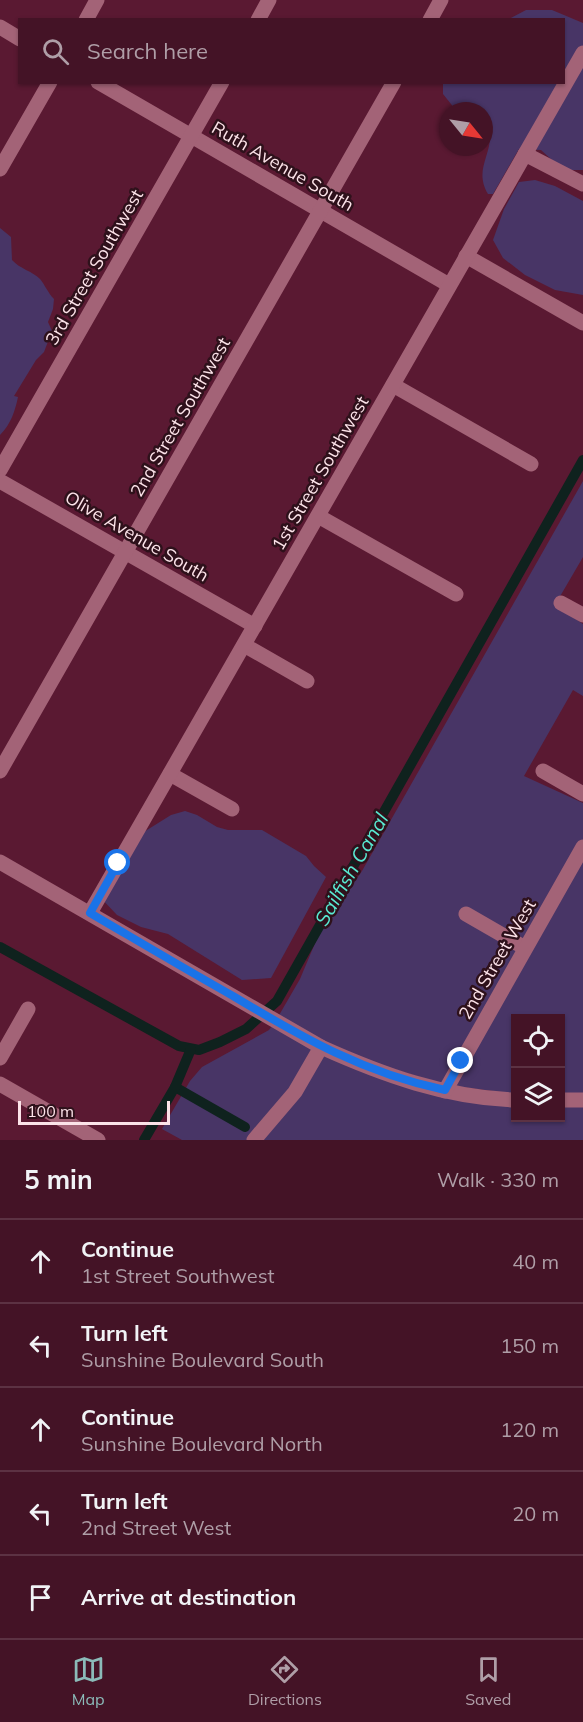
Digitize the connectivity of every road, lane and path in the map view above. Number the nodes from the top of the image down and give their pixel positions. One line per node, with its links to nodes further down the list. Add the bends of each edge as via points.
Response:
1 (97, 0): 4 (street)
2 (270, 0): 5 (street)
3 (441, 0): 6 (street)
4 (87, 18)
5 (259, 18)
6 (431, 18)
7 (0, 27): 8 (street)
8 (18, 38)
9 (583, 53): 15 (street, 1st Street Southwest)
10 (49, 84): 16 (street)
11 (101, 84): 14 (street, Ruth Avenue South)
12 (221, 84): 14 (street, 3rd Street Southwest)
13 (393, 84): 18 (street, 2nd Street Southwest)
14 (192, 136): 18 (street, Ruth Avenue South); 24 (street, 3rd Street Southwest)
15 (525, 154): 17 (street); 19 (street, 1st Street Southwest)
16 (0, 169)
17 (583, 184)
18 (321, 210): 20 (street, Ruth Avenue South); 27 (street, 2nd Street Southwest)
19 (466, 256): 20 (street, 1st Street Southwest); 21 (street)
20 (449, 285): 22 (street, 1st Street Southwest)
21 (583, 323)
22 (393, 385): 23 (street); 26 (street, 1st Street Southwest)
23 (531, 465)
24 (0, 470)
25 (0, 481): 27 (street, Olive Avenue South)
26 (318, 516): 28 (street); 31 (street, 1st Street Southwest)
27 (125, 552): 31 (street, Olive Avenue South); 34 (street, 2nd Street Southwest)
28 (456, 594)
29 (561, 603): 30 (street)
30 (583, 615)
31 (255, 626): 32 (street, 1st Street Southwest)
32 (244, 645): 33 (street); 36 (street, 1st Street Southwest)
33 (307, 681)
34 (0, 771)
35 (543, 771): 37 (street)
36 (170, 774): 38 (street); 41 (street, 1st Street Southwest)
37 (583, 794)
38 (232, 809)
39 (583, 847): 43 (street, 2nd Street West)
40 (0, 862): 41 (street)
41 (90, 913): 45 (street)
42 (466, 914): 43 (street)
43 (525, 948): 48 (street, 2nd Street West)
44 (28, 1009): 46 (street)
45 (321, 1047): 48 (street, via 391,1076); 53 (street, via 295,1092)
46 (0, 1058)
47 (0, 1084): 52 (street)
48 (445, 1090): 49 (street)
49 (511, 1099)
50 (565, 1100): 51 (street)
51 (583, 1100)
52 (98, 1140)
53 (255, 1140)

